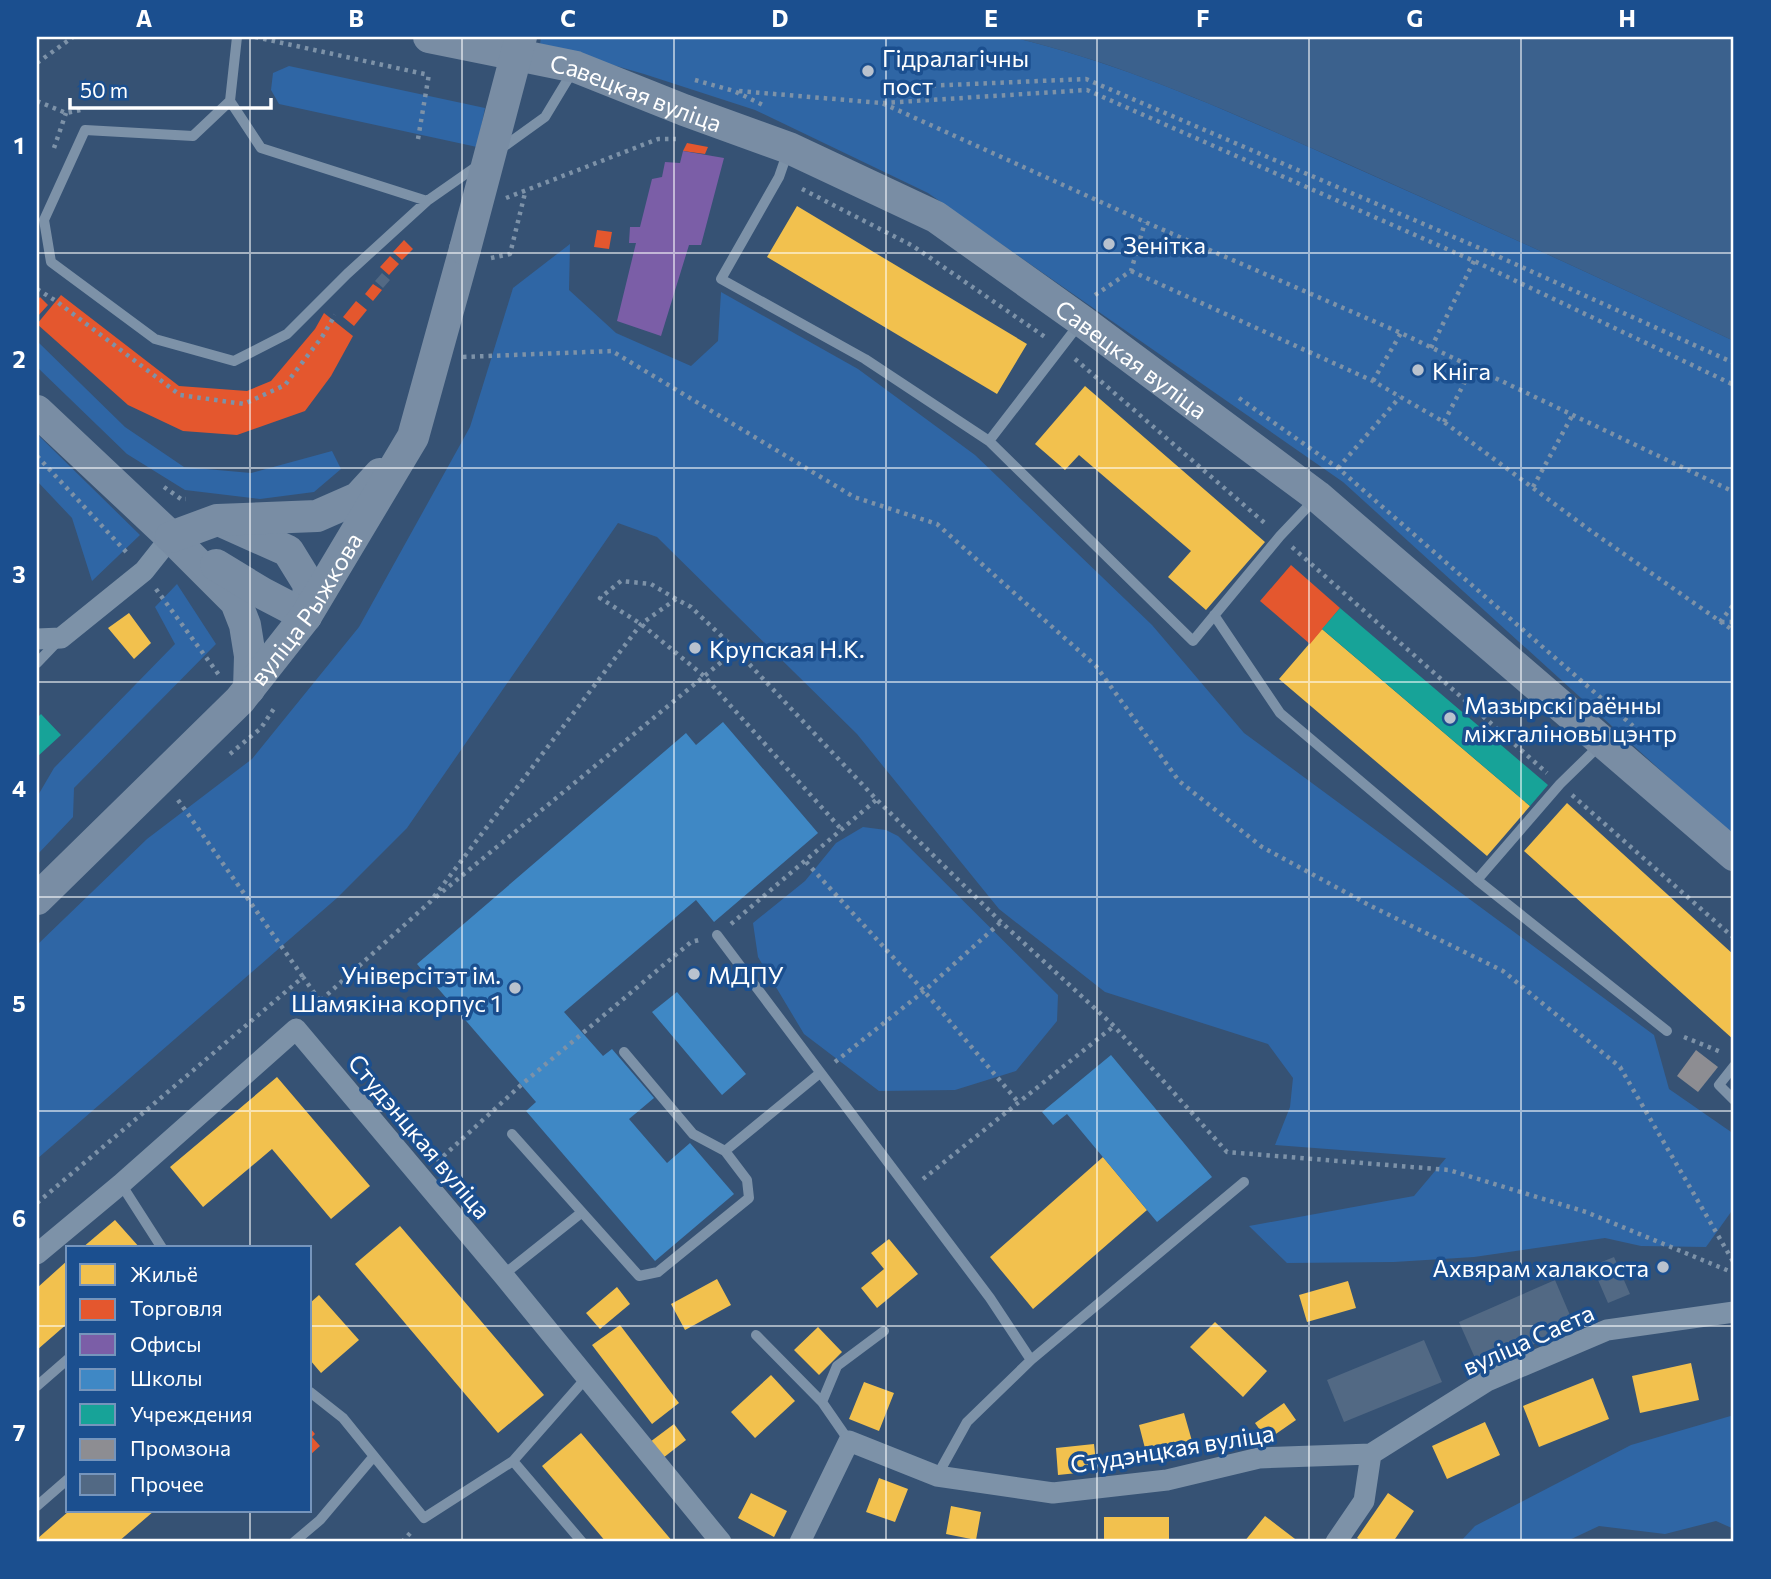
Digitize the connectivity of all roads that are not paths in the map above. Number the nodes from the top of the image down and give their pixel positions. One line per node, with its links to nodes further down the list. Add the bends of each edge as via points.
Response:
1 (237, 37): 5 (lane)
2 (521, 37): 10 (main road, вуліца Рыжкова, bridge, via 476,254)
3 (435, 38): 4 (main road, Савецкая вуліца)
4 (576, 67): 6 (main road, Савецкая вуліца); 7 (lane, via 545,117)
5 (230, 101): 7 (lane, via 261,148); 7 (lane, via 193,136 85,130 44,220 51,262 155,339 234,361 287,334)
6 (789, 148): 8 (main road, Савецкая вуліца, via 936,217); 11 (lane, via 779,177 721,279 865,359)
7 (427, 201)
8 (1087, 309): 11 (lane); 12 (main road, Савецкая вуліца)
9 (37, 411): 14 (main road)
10 (413, 437): 13 (main road, via 358,498 317,516); 16 (main road, вуліца Рыжкова)
11 (989, 441): 15 (lane, via 1193,641)
12 (1317, 496): 15 (lane); 21 (main road, Савецкая вуліца)
13 (206, 510): 14 (main road); 16 (main road, via 288,551 309,585)
14 (171, 537): 16 (main road); 17 (street, via 144,571); 20 (main road, via 236,602 250,656)
15 (1214, 615): 23 (lane, via 1280,713)
16 (306, 616): 20 (main road, вуліца Рыжкова)
17 (61, 638): 18 (street); 19 (lane)
18 (37, 639)
19 (37, 663)
20 (249, 689): 24 (main road, вуліца Рыжкова)
21 (1604, 741): 22 (main road, Савецкая вуліца); 23 (lane)
22 (1734, 855)
23 (1477, 880): 26 (lane)
24 (37, 899)
25 (717, 936): 29 (lane)
26 (1667, 1031)
27 (624, 1052): 32 (lane, via 693,1134)
28 (1734, 1066): 30 (lane, via 1719,1085)
29 (820, 1073): 32 (lane); 42 (lane)
30 (1734, 1100)
31 (512, 1134): 35 (lane)
32 (725, 1150): 35 (lane, via 747,1180 749,1198 658,1272 639,1276)
33 (1244, 1182): 42 (lane)
34 (121, 1184): 36 (lane); 37 (street); 38 (street, Студэнцкая вуліца, via 296,1029)
35 (581, 1213): 38 (lane)
36 (161, 1246)
37 (37, 1254)
38 (503, 1275): 44 (street, Студэнцкая вуліца)
39 (1734, 1312): 49 (street, вуліца Саета, via 1607,1330 1488,1381)
40 (884, 1331): 47 (lane, via 837,1367)
41 (756, 1335): 47 (lane)
42 (1031, 1360): 52 (lane, via 967,1422)
43 (66, 1361): 45 (lane)
44 (587, 1377): 51 (lane); 57 (street, Студэнцкая вуліца)
45 (37, 1386)
46 (312, 1394): 50 (lane, via 343,1418)
47 (822, 1402): 48 (lane)
48 (849, 1441): 52 (street, Студэнцкая вуліца); 58 (street)
49 (1371, 1454): 52 (street, Студэнцкая вуліца, via 1259,1458 1167,1480 1053,1493); 59 (street, via 1364,1501)
50 (374, 1456): 51 (lane, via 424,1518); 55 (lane, via 320,1520)
51 (513, 1461): 56 (lane)
52 (937, 1476)
53 (66, 1481): 54 (lane)
54 (37, 1506)
55 (294, 1542)
56 (582, 1542)
57 (721, 1542)
58 (800, 1542)
59 (1336, 1542)

